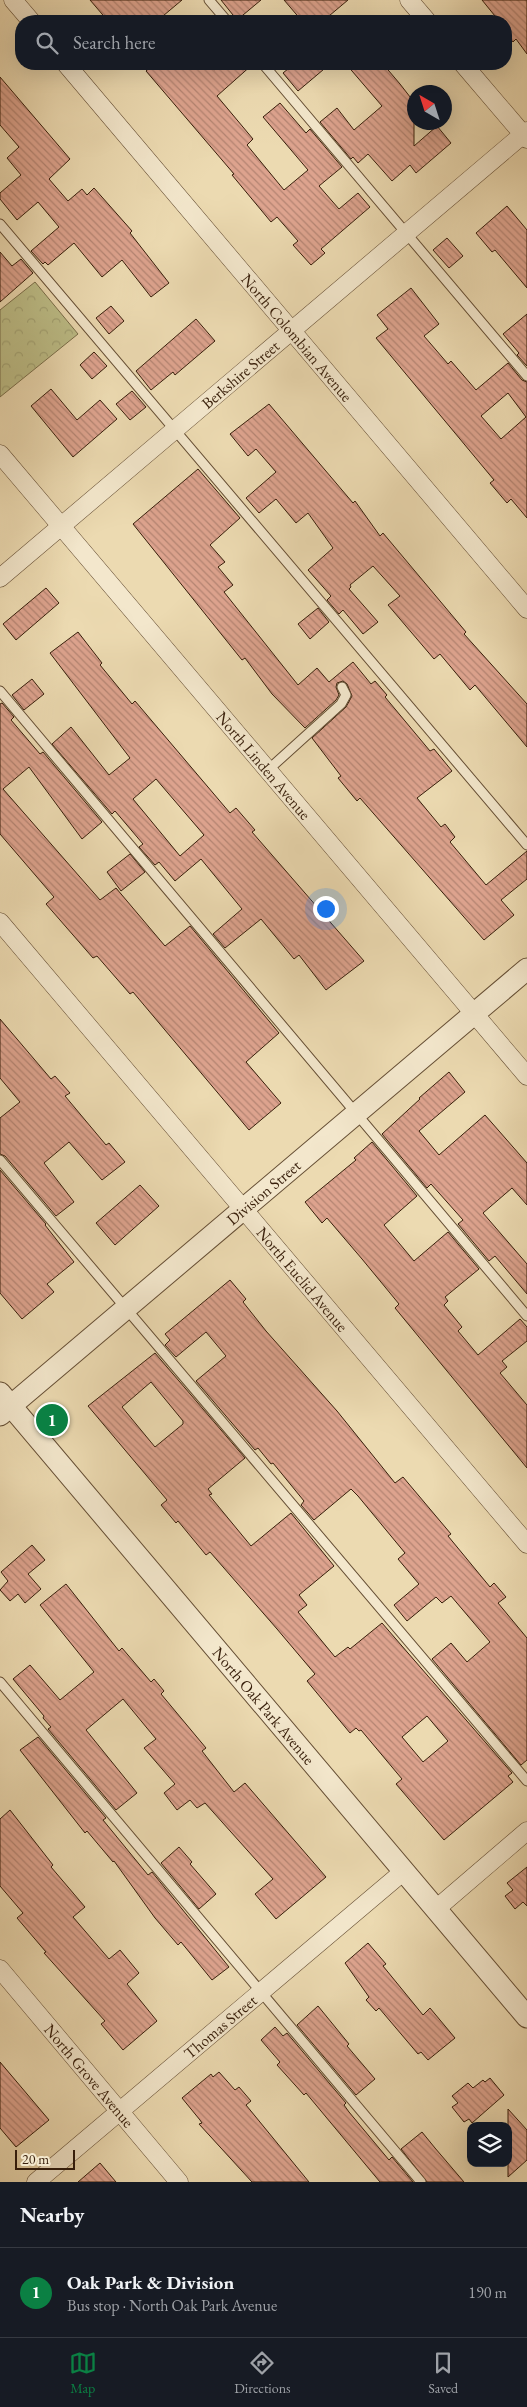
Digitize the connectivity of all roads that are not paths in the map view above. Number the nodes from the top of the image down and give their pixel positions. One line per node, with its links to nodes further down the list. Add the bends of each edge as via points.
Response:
1 (13, 0): 4 (street)
2 (209, 0): 5 (lane)
3 (409, 0): 6 (street)
4 (25, 15)
5 (222, 15)
6 (422, 15)
7 (71, 70): 13 (street, North Colombian Avenue)
8 (268, 70): 12 (lane)
9 (468, 70): 10 (street)
10 (526, 135): 12 (street, Berkshire Street)
11 (0, 224): 15 (lane)
12 (407, 234): 13 (street, Berkshire Street); 14 (lane)
13 (292, 331): 15 (street, Berkshire Street); 19 (street, North Colombian Avenue)
14 (527, 376)
15 (175, 430): 17 (street, Berkshire Street); 23 (lane)
16 (0, 454): 17 (street, North Linden Avenue)
17 (61, 526): 18 (street, Berkshire Street); 22 (street, North Linden Avenue)
18 (0, 578)
19 (527, 609)
20 (342, 686): 22 (lane, via 346,695 341,704)
21 (0, 691): 28 (lane)
22 (268, 770): 26 (street, North Linden Avenue)
23 (527, 845)
24 (0, 922): 30 (street, North Euclid Avenue)
25 (527, 969): 26 (street, Division Street)
26 (474, 1014): 27 (street, North Linden Avenue); 28 (street, Division Street)
27 (527, 1076)
28 (356, 1113): 30 (street, Division Street); 32 (lane)
29 (0, 1160): 31 (lane)
30 (244, 1209): 31 (street, Division Street); 34 (street, North Euclid Avenue)
31 (126, 1308): 33 (street, Division Street); 36 (lane)
32 (527, 1316)
33 (4, 1405): 38 (street, North Oak Park Avenue)
34 (527, 1544)
35 (0, 1682): 41 (lane)
36 (527, 1781)
37 (527, 1831): 39 (street)
38 (404, 1871): 39 (street, North Oak Park Avenue); 41 (street, Thomas Street)
39 (436, 1909): 42 (street, North Oak Park Avenue)
40 (0, 1969): 43 (street, North Grove Avenue)
41 (261, 1992): 43 (street, Thomas Street); 46 (lane)
42 (527, 2017)
43 (120, 2112): 44 (street, Thomas Street); 45 (street, North Grove Avenue)
44 (36, 2182)
45 (179, 2182)
46 (421, 2182)

